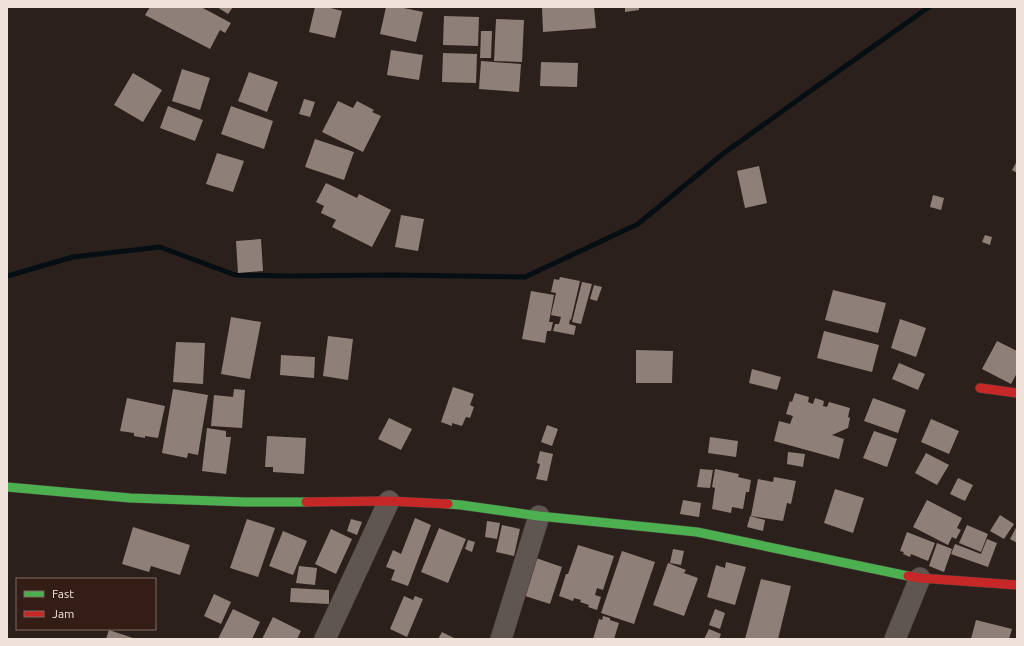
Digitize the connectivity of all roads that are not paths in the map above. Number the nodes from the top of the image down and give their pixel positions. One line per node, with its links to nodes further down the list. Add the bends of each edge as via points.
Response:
1 (980, 388): 2 (street)
2 (1017, 393)
3 (7, 487): 4 (street, via 130,498 245,502)
4 (390, 501): 5 (street, via 461,505); 8 (street)
5 (539, 516): 6 (street, via 697,532); 9 (street)
6 (920, 578): 7 (street); 10 (street)
7 (1017, 585)
8 (325, 639)
9 (501, 639)
10 (895, 639)

